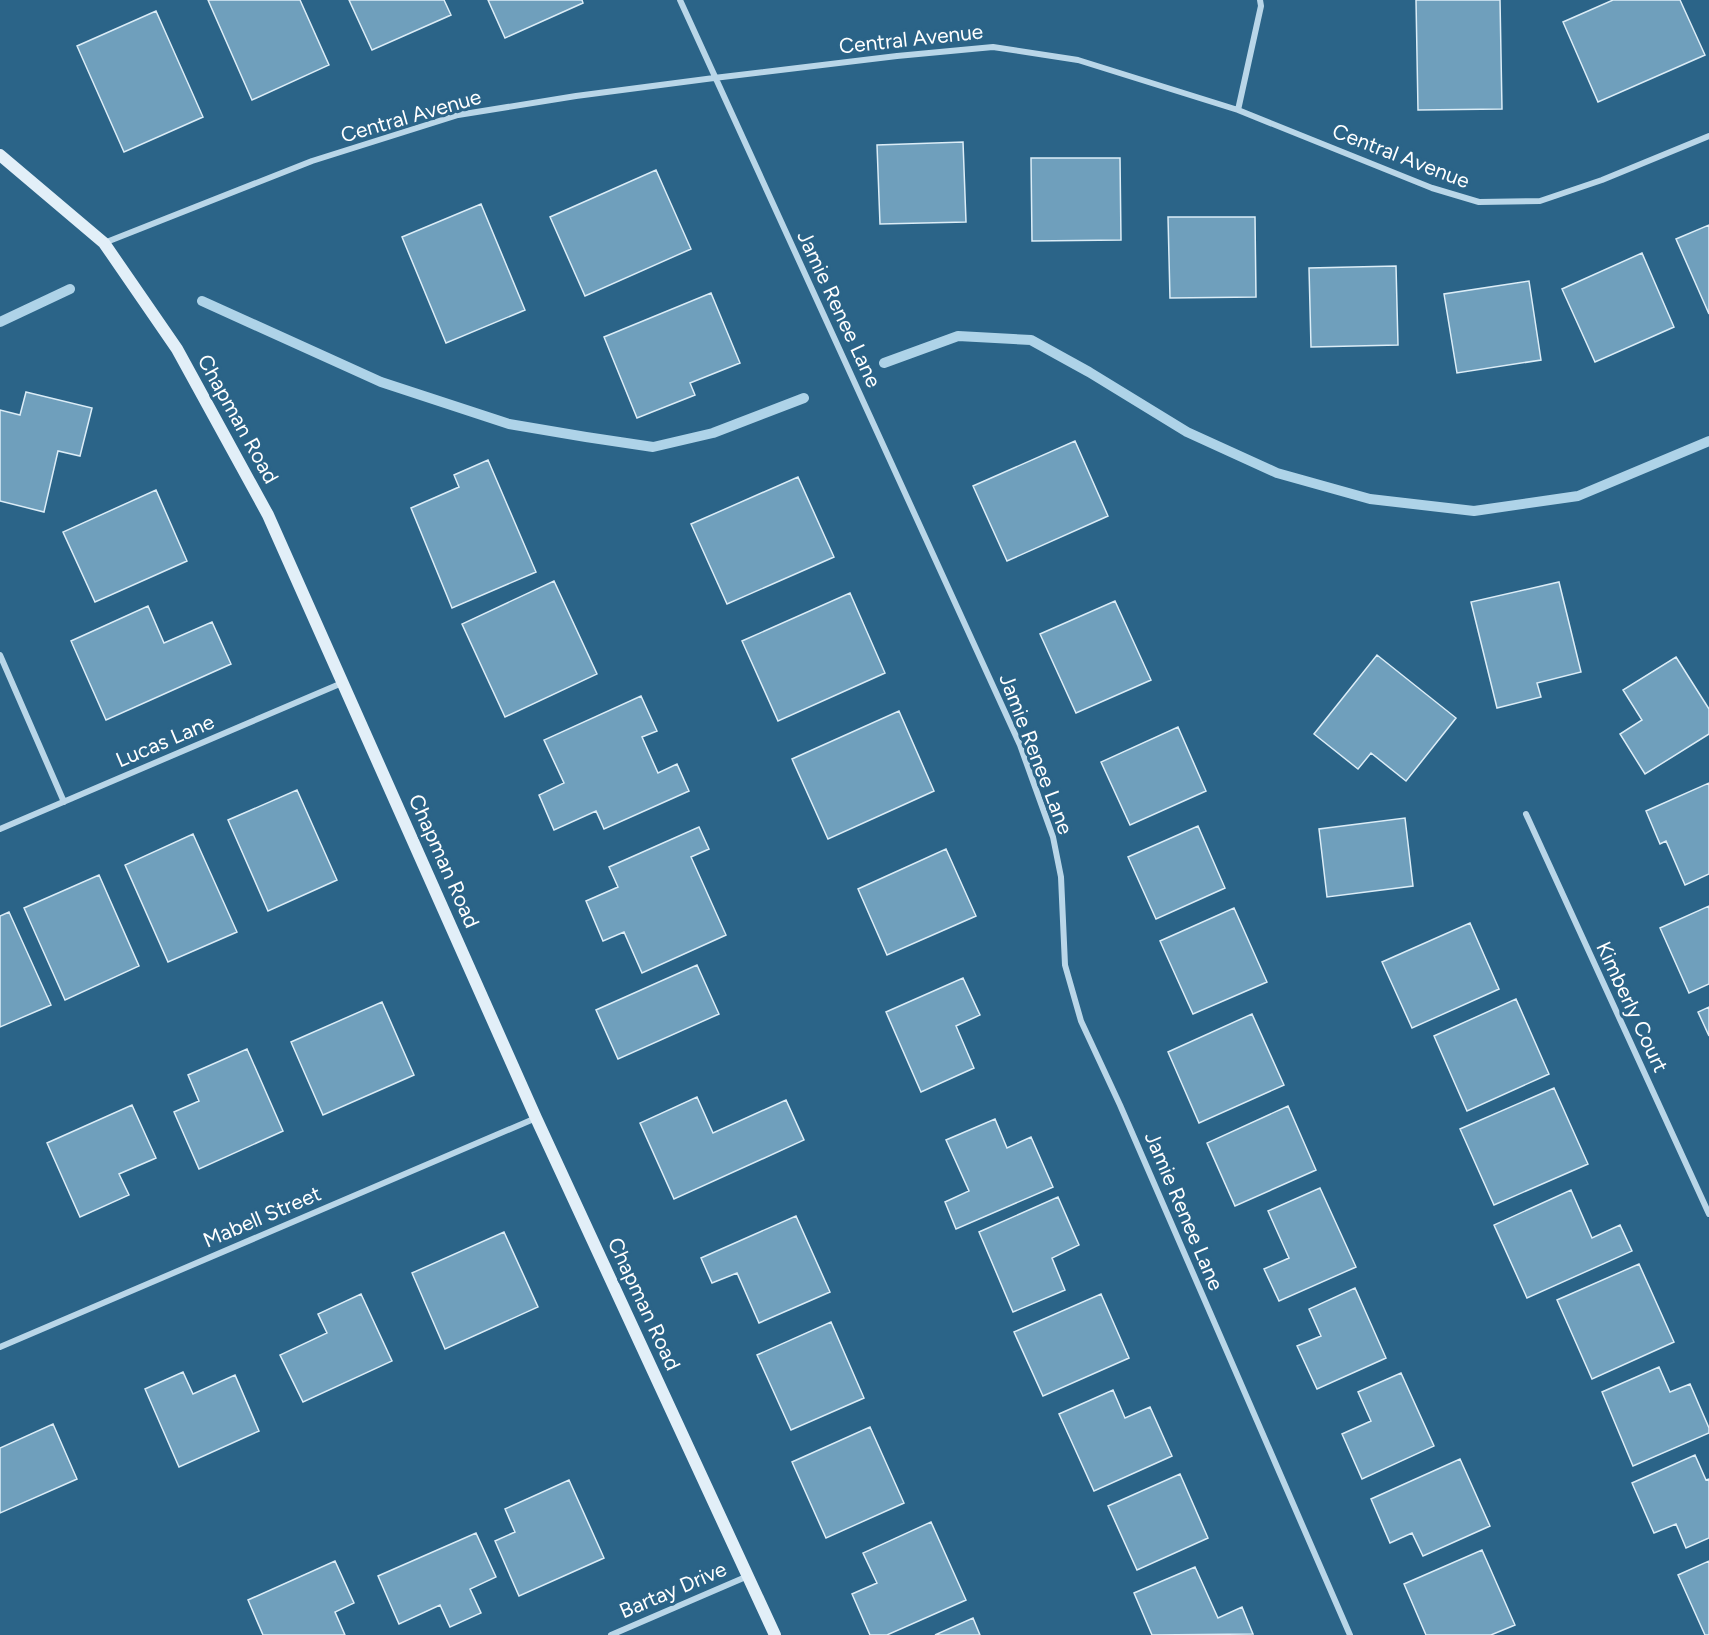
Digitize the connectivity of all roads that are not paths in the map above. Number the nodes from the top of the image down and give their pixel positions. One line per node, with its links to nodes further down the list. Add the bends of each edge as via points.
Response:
1 (680, 0): 3 (street, Jamie Renee Lane)
2 (1260, 0): 4 (street)
3 (714, 78): 4 (street, Central Avenue, via 993,47 1077,60); 7 (street, Central Avenue, via 458,116 312,161); 19 (street, Jamie Renee Lane, via 1020,745 1053,837 1061,877 1065,965 1081,1021)
4 (1239, 110): 5 (street, Central Avenue, via 1432,188 1479,202 1540,201)
5 (1709, 136)
6 (0, 155): 7 (street, Chapman Road)
7 (104, 243): 9 (street, Chapman Road, via 202,392 268,515)
8 (0, 655): 10 (street)
9 (343, 683): 10 (street, Lucas Lane); 13 (street, Chapman Road)
10 (64, 802): 12 (street, Lucas Lane)
11 (1526, 814): 14 (street, Kimberly Court)
12 (0, 829)
13 (536, 1118): 15 (street, Mabell Street); 16 (street, Chapman Road)
14 (1709, 1214)
15 (0, 1347)
16 (748, 1576): 17 (street, Bartay Drive); 18 (street, Chapman Road)
17 (611, 1635)
18 (775, 1635)
19 (1350, 1635)

